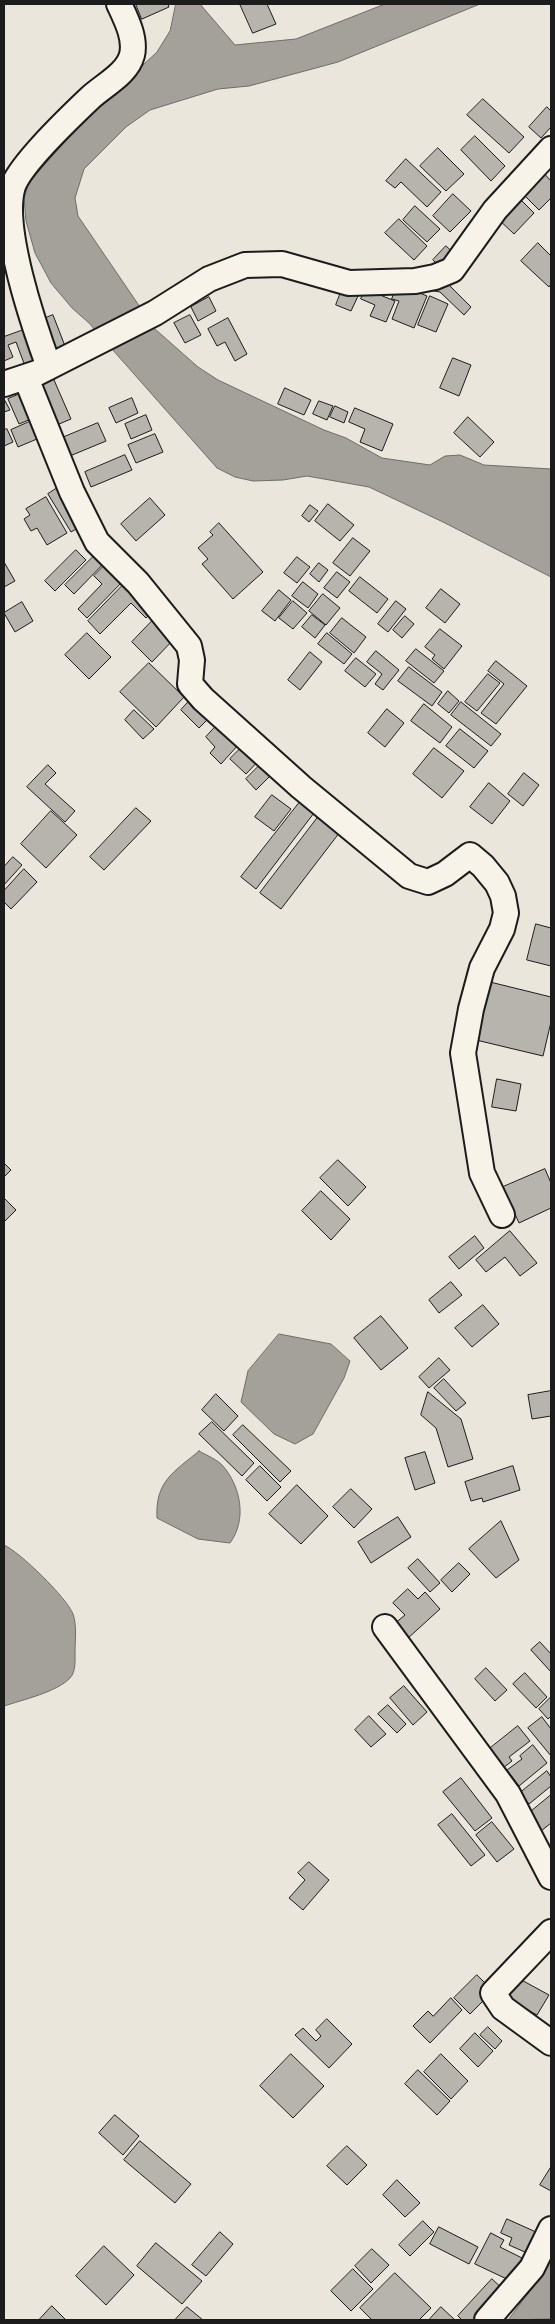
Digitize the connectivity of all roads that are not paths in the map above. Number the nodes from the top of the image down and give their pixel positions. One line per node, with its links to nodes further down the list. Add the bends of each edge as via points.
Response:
1 (119, 4): 3 (street, via 129,26 132,55 122,72 90,98 26,165 13,186 11,230 24,287)
2 (551, 149): 3 (street, via 495,210 452,270 415,281 349,283 282,264 245,265 210,278 155,313)
3 (49, 367): 4 (street)
4 (15, 381): 5 (street, via 53,448 97,542 138,583 189,646 192,660 190,684 203,699 301,787 409,876 428,882 470,855 497,883 506,913 502,929 482,968 464,1054 482,1173)
5 (502, 1215)
6 (385, 1627): 7 (street, via 508,1794)
7 (551, 1877)
8 (551, 1932): 9 (street, via 493,1993 503,2008)
9 (551, 2044)
10 (551, 2229): 11 (street, via 532,2268)
11 (487, 2320)

